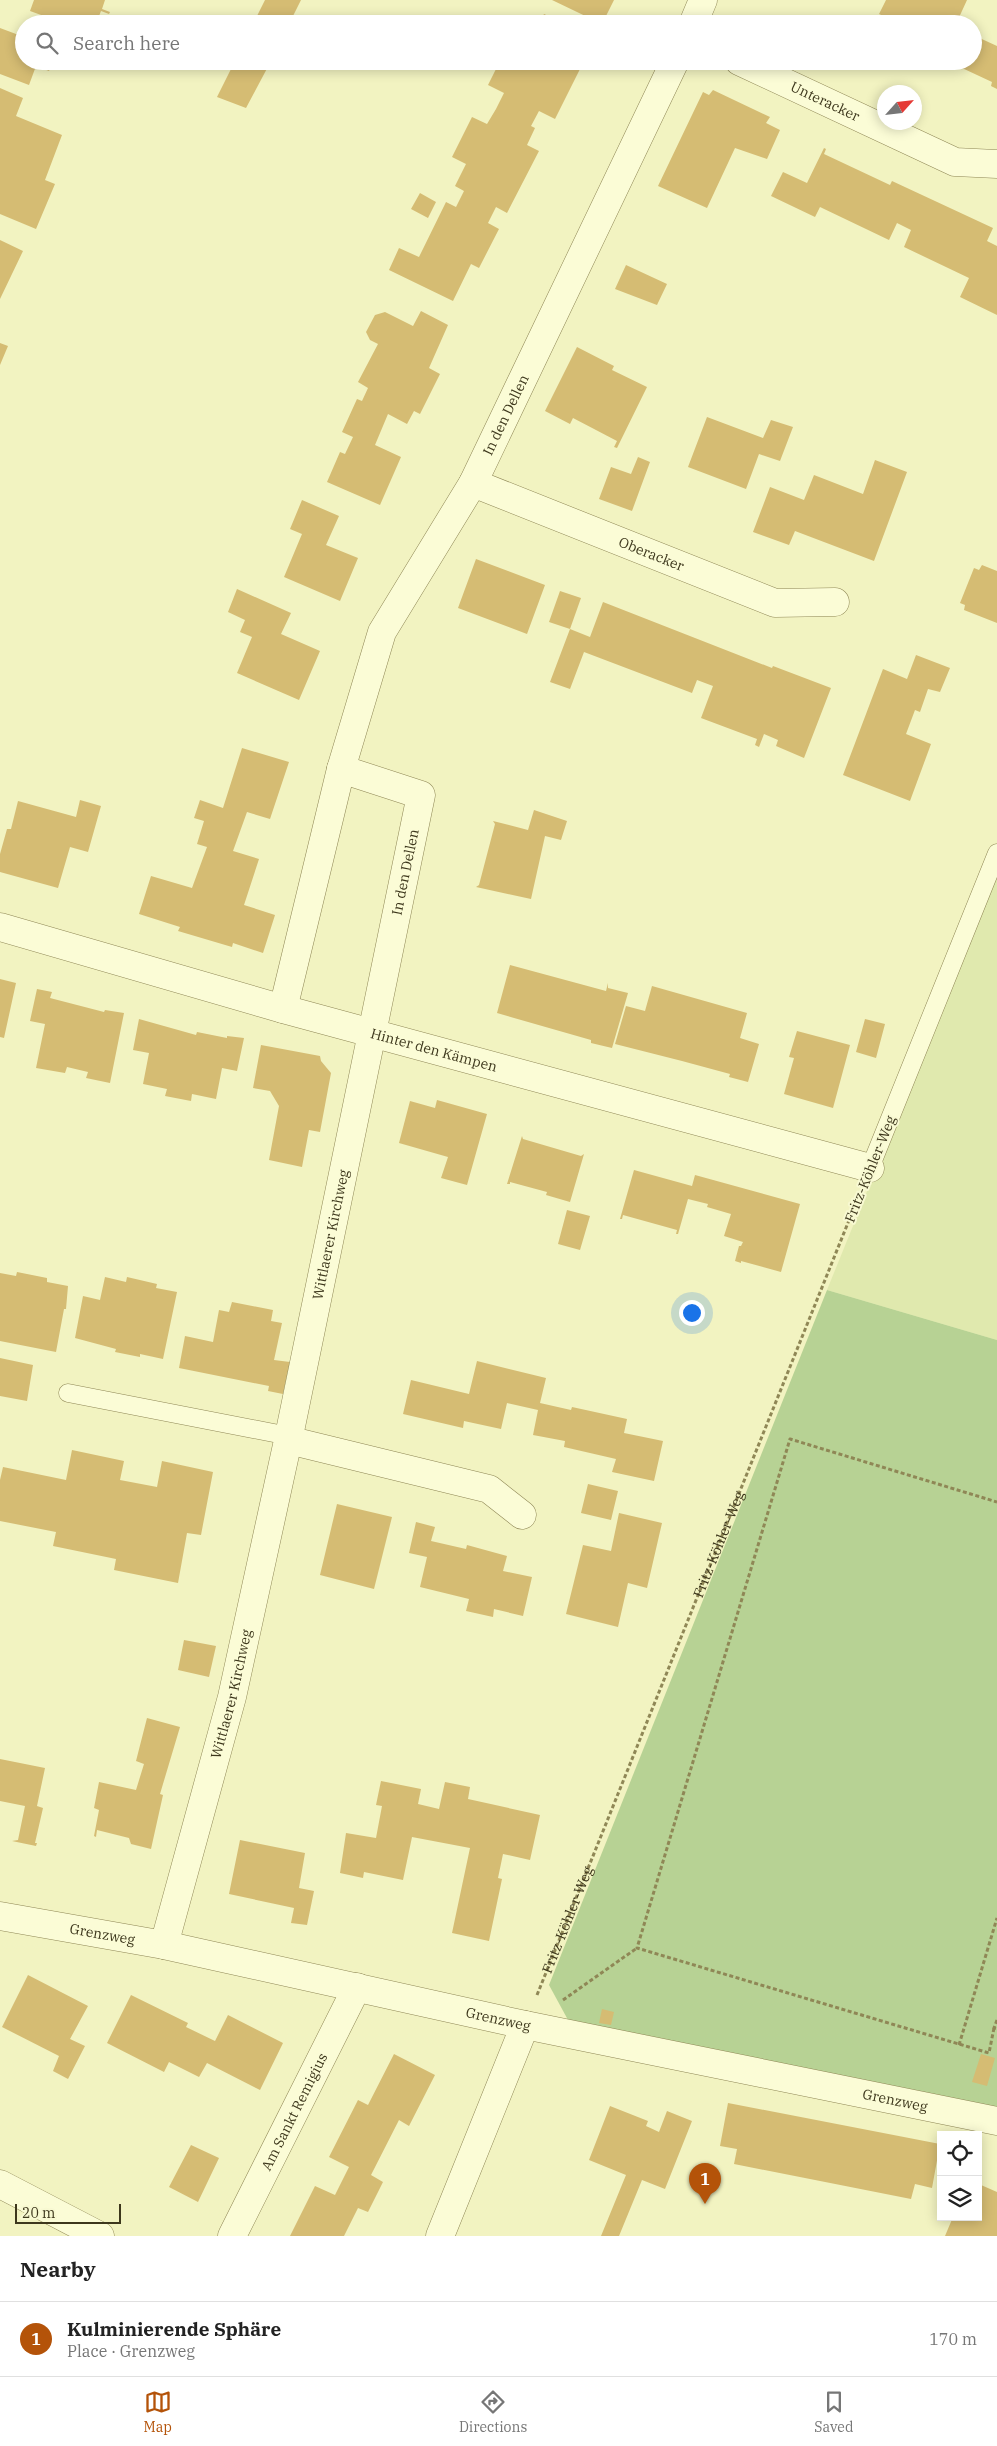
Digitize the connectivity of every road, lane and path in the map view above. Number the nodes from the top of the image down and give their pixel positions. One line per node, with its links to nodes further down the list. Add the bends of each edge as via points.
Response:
1 (703, 0): 2 (street)
2 (697, 15)
3 (671, 70): 6 (street, In den Dellen)
4 (758, 70): 5 (street, Unteracker, via 955,162)
5 (997, 164)
6 (472, 483): 7 (street, Oberacker, via 775,603); 8 (street, In den Dellen, via 382,632)
7 (835, 602)
8 (340, 769): 11 (street, In den Dellen); 12 (street, In den Dellen, via 421,795)
9 (997, 853): 13 (lane, Fritz-Köhler-Weg)
10 (0, 927): 11 (street, Hinter den Kämpen)
11 (283, 1009): 12 (street, Hinter den Kämpen)
12 (373, 1033): 13 (street, Hinter den Kämpen); 15 (street, Wittlaerer Kirchweg)
13 (870, 1168): 24 (path, Fritz-Köhler-Weg)
14 (68, 1393): 15 (lane)
15 (288, 1438): 17 (street, via 489,1489); 20 (street, Wittlaerer Kirchweg, via 232,1697)
16 (997, 1502): 21 (path, via 790,1439)
17 (522, 1515)
18 (0, 1916): 20 (street, Grenzweg)
19 (997, 1918): 26 (path)
20 (164, 1945): 22 (street, Grenzweg)
21 (638, 1948): 24 (path); 26 (path)
22 (356, 1987): 24 (street, Grenzweg); 30 (street, Am Sankt Remigius)
23 (997, 2020): 25 (path)
24 (525, 2025): 27 (street, Grenzweg); 31 (street)
25 (996, 2029): 26 (path, via 989,2052)
26 (959, 2045)
27 (997, 2120)
28 (0, 2184): 29 (street)
29 (100, 2236)
30 (232, 2236)
31 (440, 2236)

